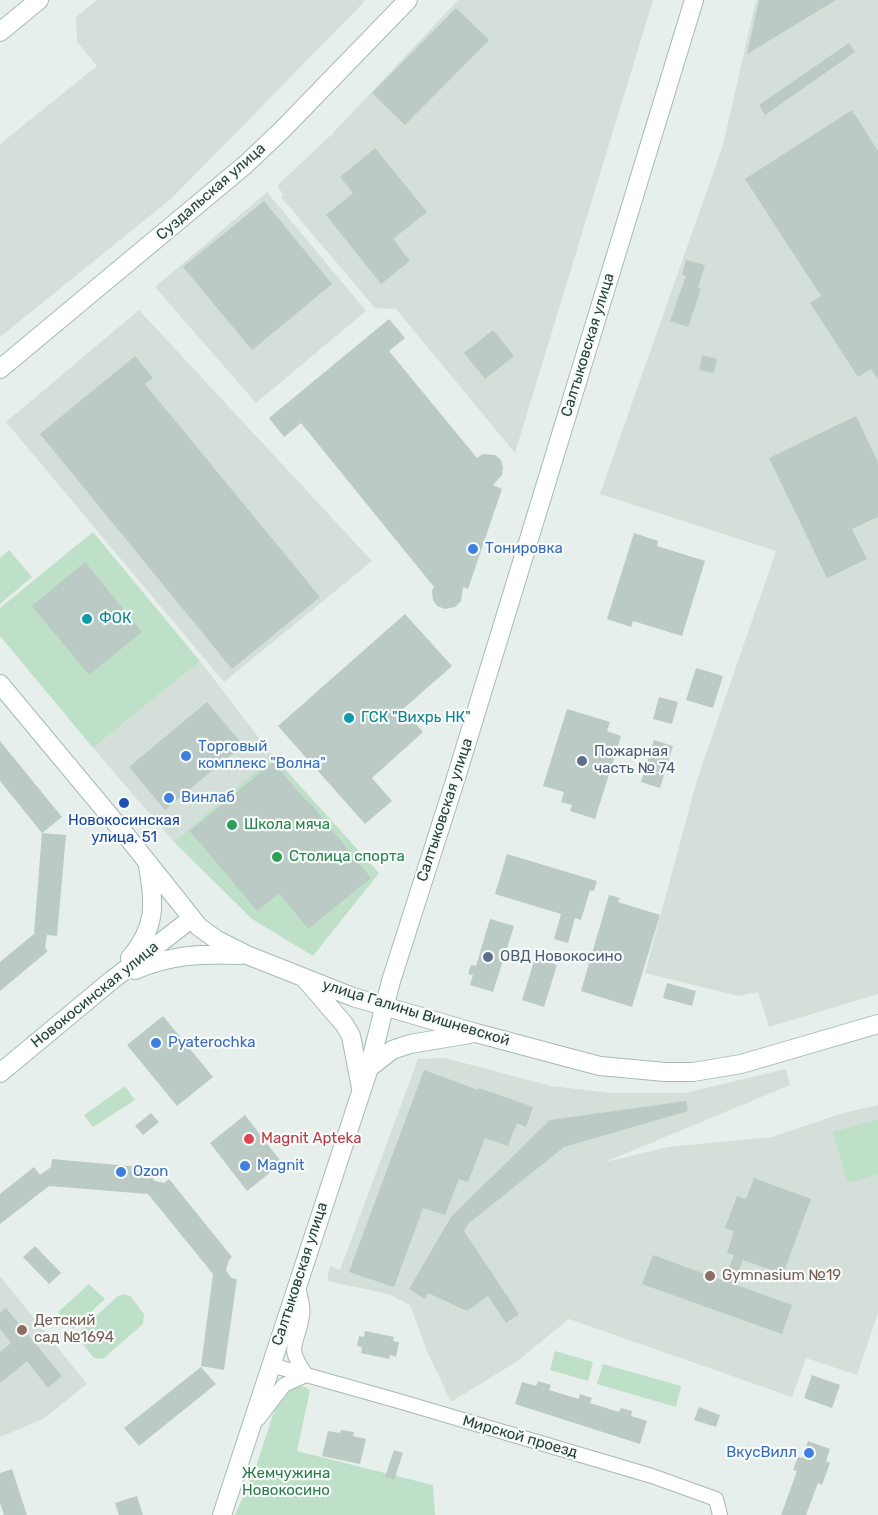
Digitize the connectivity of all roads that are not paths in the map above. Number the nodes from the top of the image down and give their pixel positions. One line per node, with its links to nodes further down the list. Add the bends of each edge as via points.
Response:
1 (39, 0): 4 (street)
2 (408, 0): 5 (street, Суздальская улица, via 245,165)
3 (694, 0): 12 (street, Салтыковская улица)
4 (0, 32)
5 (0, 369)
6 (0, 684): 7 (street, улица Галины Вишневской)
7 (148, 864): 8 (street, улица Галины Вишневской); 11 (street, via 153,903 147,934)
8 (191, 919): 9 (street, улица Галины Вишневской, via 207,934); 11 (street, Новокосинская улица)
9 (248, 955): 10 (street, улица Галины Вишневской); 11 (street, via 211,953 169,958)
10 (303, 977): 12 (street, улица Галины Вишневской); 17 (street, via 348,1030)
11 (112, 980): 16 (street, Новокосинская улица)
12 (385, 1006): 14 (street, улица Галины Вишневской); 15 (street, Салтыковская улица)
13 (878, 1024): 14 (street, улица Галины Вишневской, via 741,1064 693,1072 600,1066)
14 (476, 1033): 15 (street, via 410,1044 392,1050)
15 (369, 1068): 17 (street, Салтыковская улица)
16 (0, 1073)
17 (361, 1091): 18 (street, Салтыковская улица)
18 (298, 1284): 19 (street, Салтыковская улица); 20 (street, via 303,1314 293,1348)
19 (271, 1365): 20 (street, Мирской проезд); 21 (street, Салтыковская улица)
20 (306, 1375): 21 (street, via 284,1385); 23 (street, Мирской проезд, via 660,1479 716,1499)
21 (251, 1428): 22 (street, Салтыковская улица)
22 (222, 1515)
23 (720, 1515)

